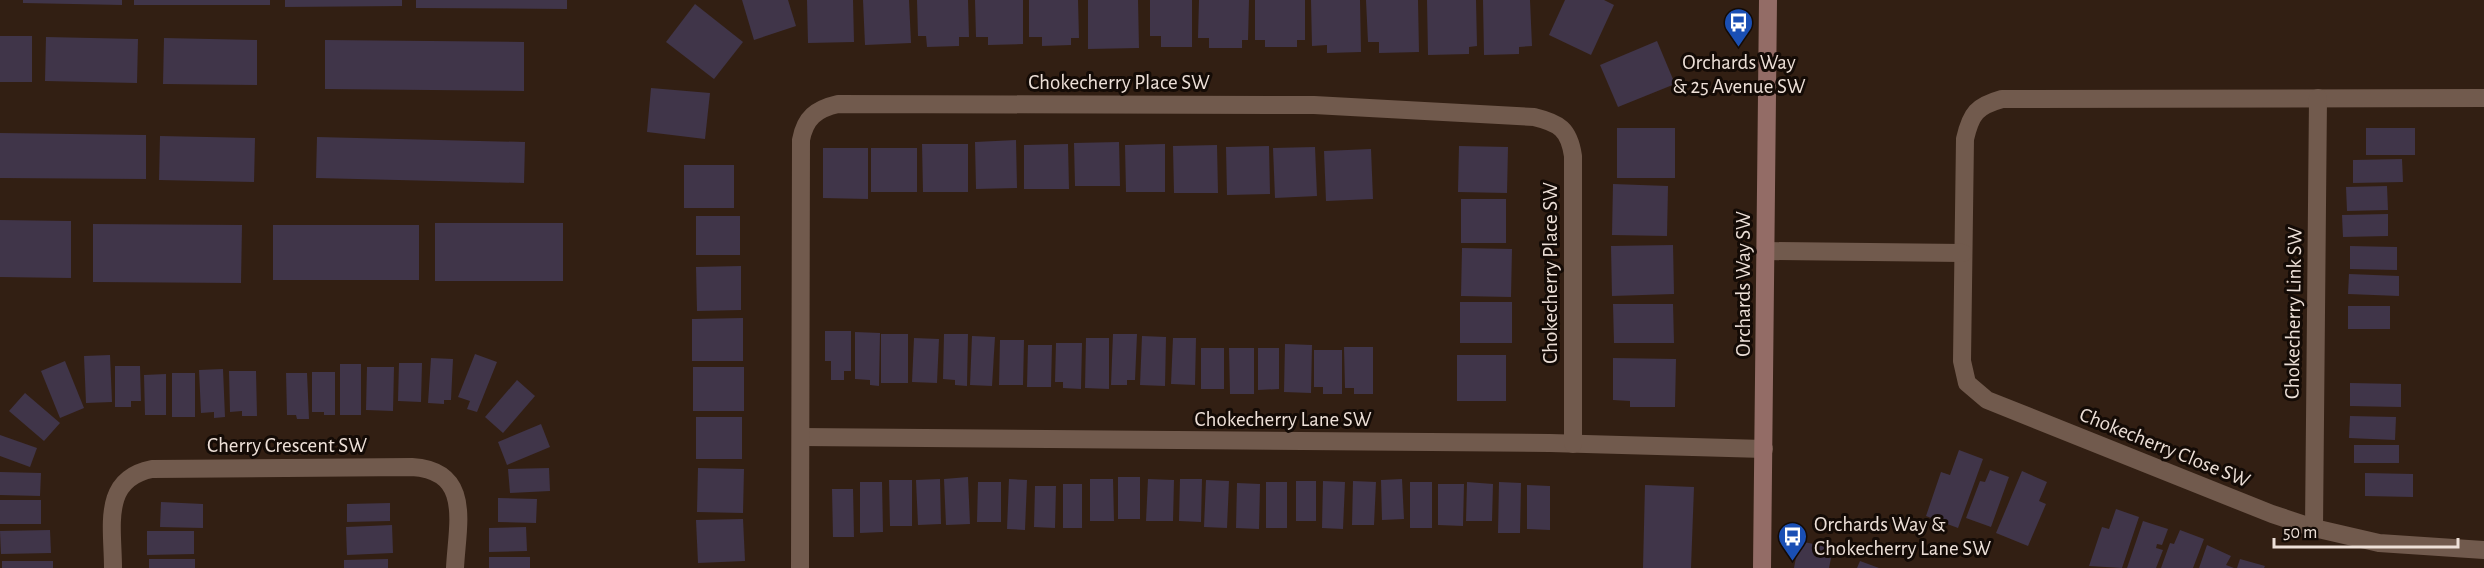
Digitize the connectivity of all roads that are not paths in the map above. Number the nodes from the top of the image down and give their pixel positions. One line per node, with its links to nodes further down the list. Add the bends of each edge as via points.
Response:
1 (1768, 0): 4 (street, Orchards Way SW)
2 (2318, 98): 3 (street, Chokecherry Close SW); 5 (street, Chokecherry Close SW, via 2002,99 1987,103 1968,123 1965,139); 9 (street, Chokecherry Link SW)
3 (2484, 98)
4 (1766, 251): 5 (street); 8 (street, Orchards Way SW)
5 (1963, 253): 9 (street, Chokecherry Close SW, via 1962,362 1967,383 1975,392)
6 (801, 437): 7 (street, Chokecherry Lane SW); 7 (street, Chokecherry Place SW, via 800,156 803,130 813,114 838,105 1314,105 1534,117 1552,121 1566,132 1573,156); 13 (street, Chokecherry Place SW)
7 (1573, 444): 8 (street, Chokecherry Lane SW)
8 (1764, 449): 14 (street, Orchards Way SW)
9 (2314, 528): 10 (street, Chokecherry Close SW, via 2379,543)
10 (2484, 550)
11 (113, 568): 12 (street, Cherry Crescent SW, via 114,501 125,480 133,474 152,469 366,467 426,468 447,478 458,501)
12 (455, 568)
13 (800, 568)
14 (1762, 568)

